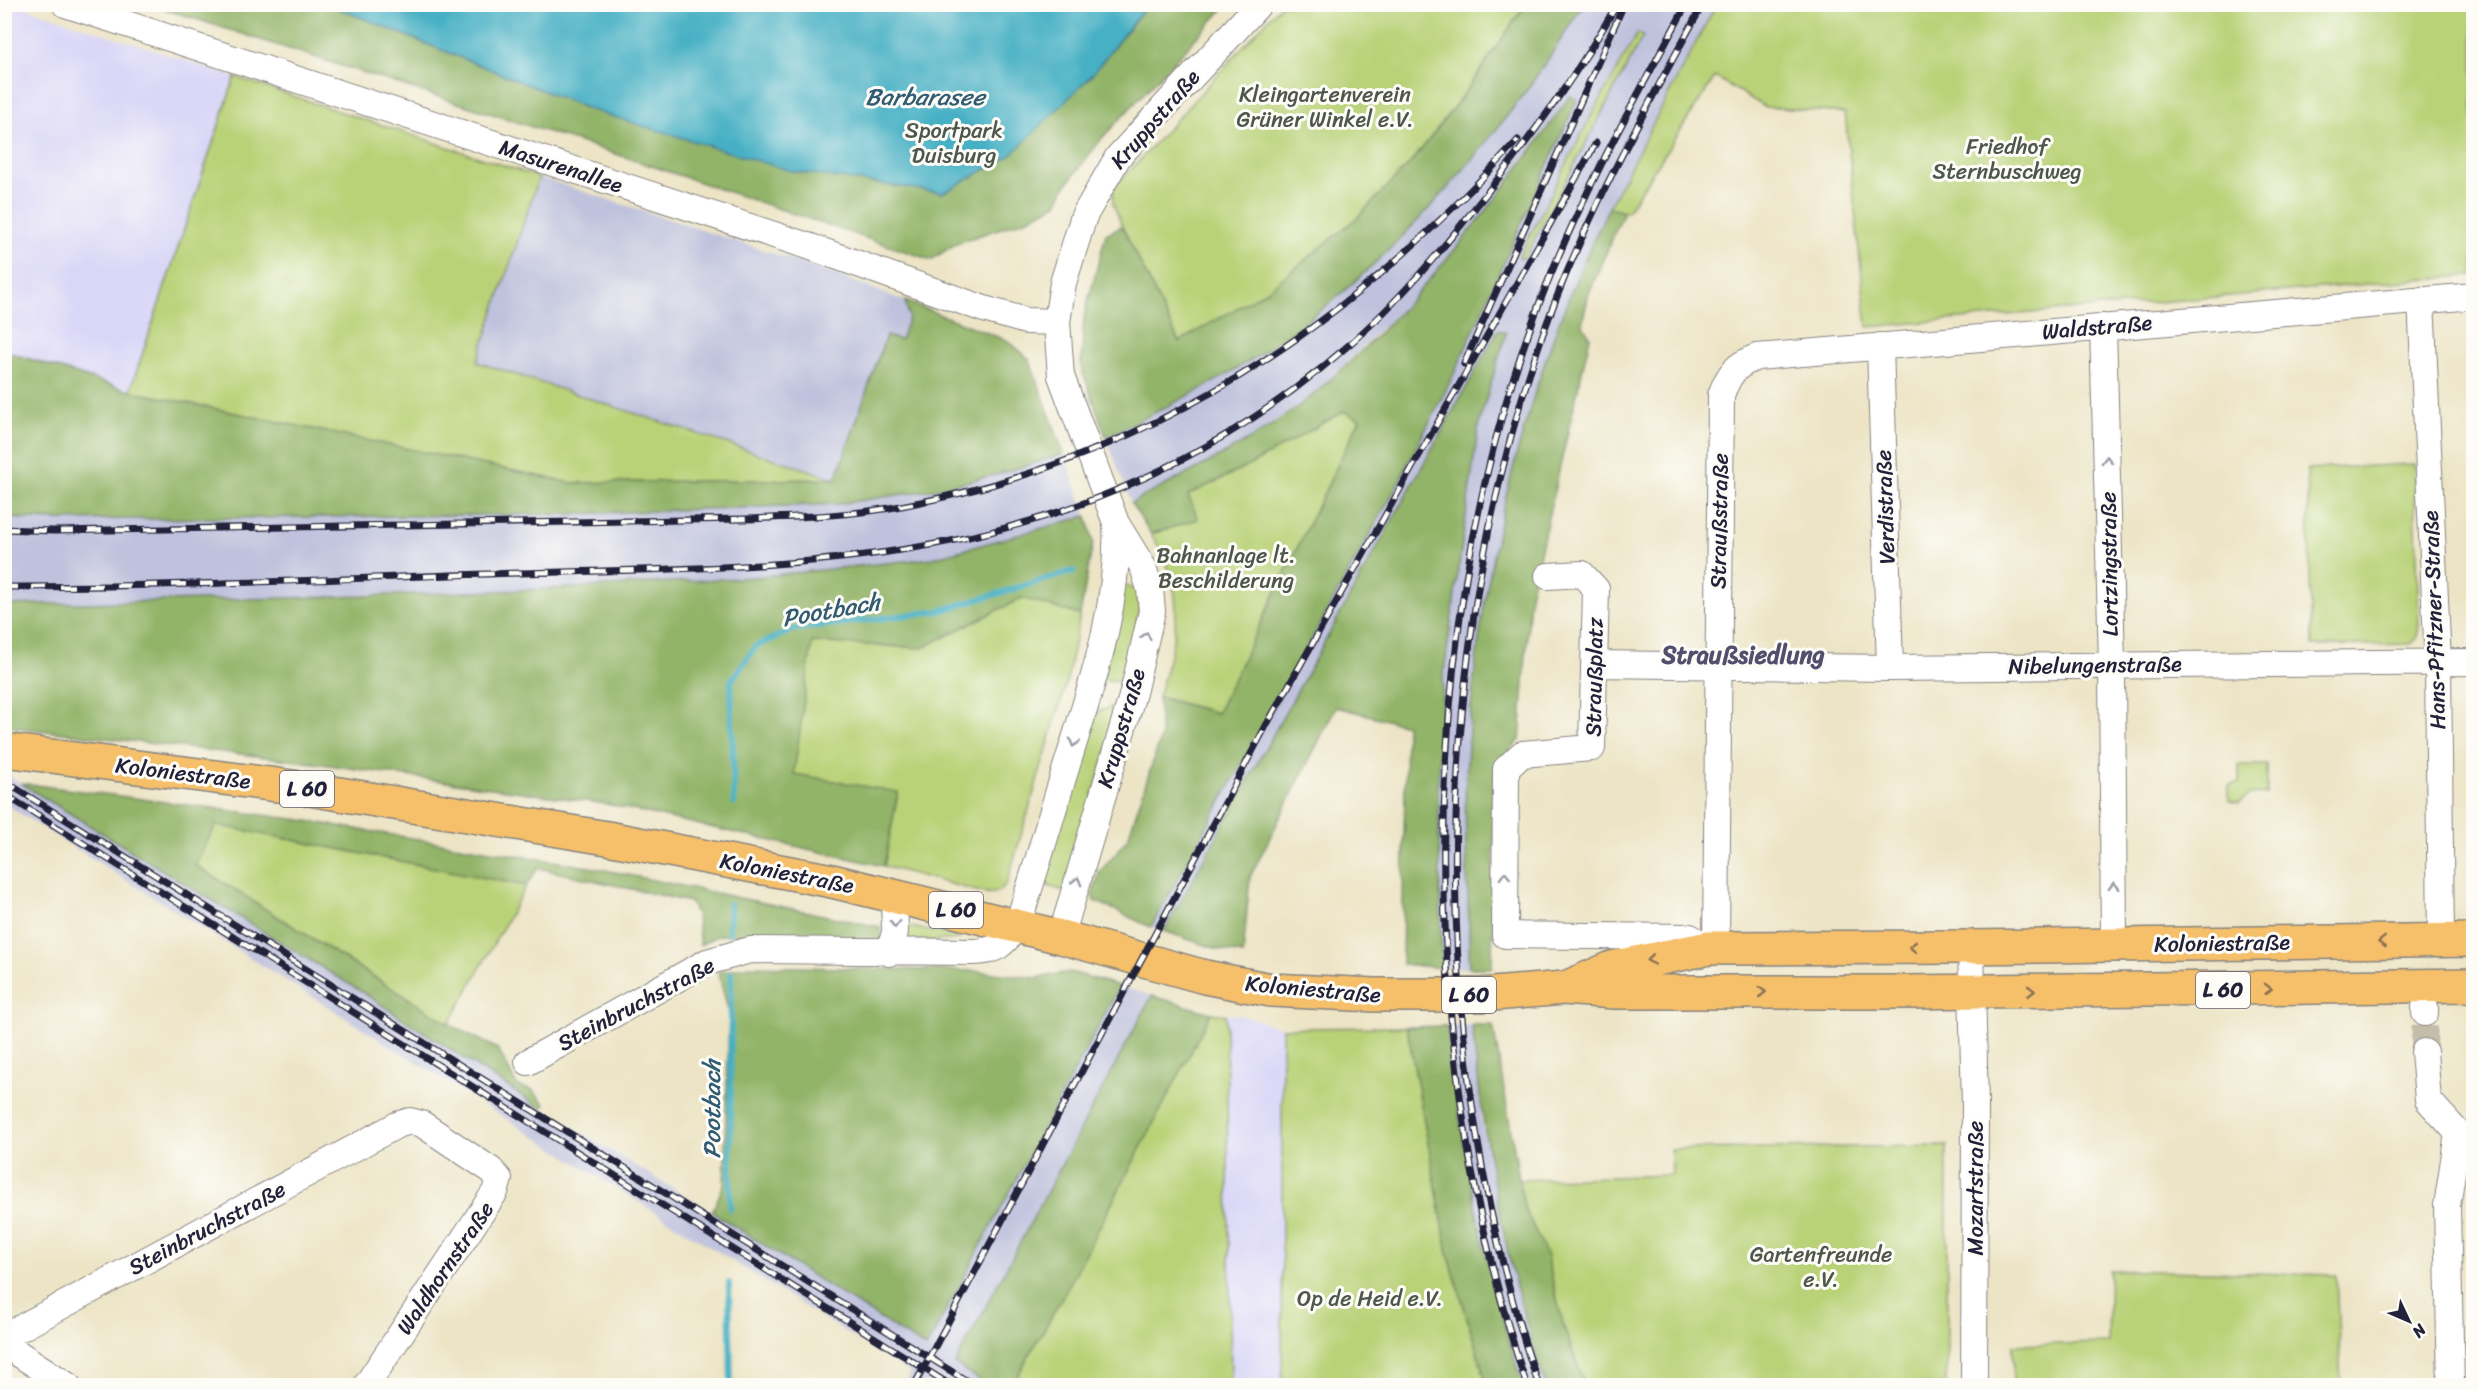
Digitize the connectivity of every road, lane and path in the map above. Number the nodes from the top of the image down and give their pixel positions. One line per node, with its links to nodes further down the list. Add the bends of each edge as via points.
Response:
1 (65, 4): 5 (street, Masurenallee, via 808,246 984,309 1026,321)
2 (1258, 4): 5 (street, Kruppstraße, via 1112,166 1084,216 1072,249)
3 (2474, 296): 4 (street, Waldstraße)
4 (2421, 300): 6 (street, Waldstraße); 12 (street, Hans-Pfitzner-Straße)
5 (1057, 322): 9 (street, Kruppstraße, via 1061,376)
6 (2103, 327): 7 (street, Waldstraße); 14 (street, Lortzingstraße, one-way to 6)
7 (1880, 346): 8 (street, Waldstraße, via 1757,357 1739,364); 16 (street, Verdistraße)
8 (1728, 376): 15 (street, Straußstraße, via 1721,395)
9 (1116, 523): 20 (street, Kruppstraße, one-way to 20, via 1118,550 1107,625); 21 (street, Kruppstraße, one-way to 9, via 1133,693 1152,611 1143,567)
10 (1548, 576): 13 (street, Straußplatz, via 1582,574 1596,589)
11 (2474, 662): 12 (street, Nibelungenstraße)
12 (2438, 663): 14 (street, Nibelungenstraße); 23 (street, Hans-Pfitzner-Straße)
13 (1595, 664): 15 (street); 18 (street, Straußplatz, via 1592,748)
14 (2112, 664): 16 (street, Nibelungenstraße); 24 (street, Lortzingstraße, one-way to 14)
15 (1717, 666): 16 (street, Nibelungenstraße); 26 (street, Straußstraße)
16 (1890, 668)
17 (4, 750): 19 (main road, Koloniestraße / L 60, via 321,791 607,838)
18 (1522, 753): 26 (street, Koloniestraße, one-way to 18, via 1690,937 1505,935 1506,769)
19 (894, 895): 20 (main road, Koloniestraße / L 60); 27 (street, one-way to 27, via 896,932)
20 (1017, 926): 21 (main road, Koloniestraße / L 60); 27 (street, Steinbruchstraße, via 1003,945 987,952)
21 (1060, 937): 29 (main road, Koloniestraße / L 60, via 1270,990 1481,995)
22 (2474, 940): 23 (main road, Koloniestraße / L 60)
23 (2441, 941): 24 (main road, Koloniestraße / L 60, one-way to 24)
24 (2114, 944): 25 (main road, Koloniestraße / L 60)
25 (1971, 947): 26 (main road, Koloniestraße / L 60, one-way to 26); 30 (street)
26 (1712, 948): 29 (main road, Koloniestraße / L 60, one-way to 29, via 1612,968)
27 (889, 953): 32 (street, Steinbruchstraße, via 750,950 707,962)
28 (2474, 985): 30 (main road, Koloniestraße / L 60, one-way to 28)
29 (1564, 988): 30 (main road, Koloniestraße / L 60, one-way to 30, via 1614,992)
30 (1973, 991): 38 (street, Mozartstraße)
31 (2424, 1052): 39 (street, via 2428,1100 2458,1133 2447,1206)
32 (528, 1062)
33 (410, 1121): 34 (street, Steinbruchstraße); 37 (street, Waldhornstraße, via 422,1124 499,1179 495,1192)
34 (4, 1337)
35 (4, 1344): 36 (street)
36 (68, 1386)
37 (366, 1386)
38 (1974, 1386)
39 (2451, 1386)

